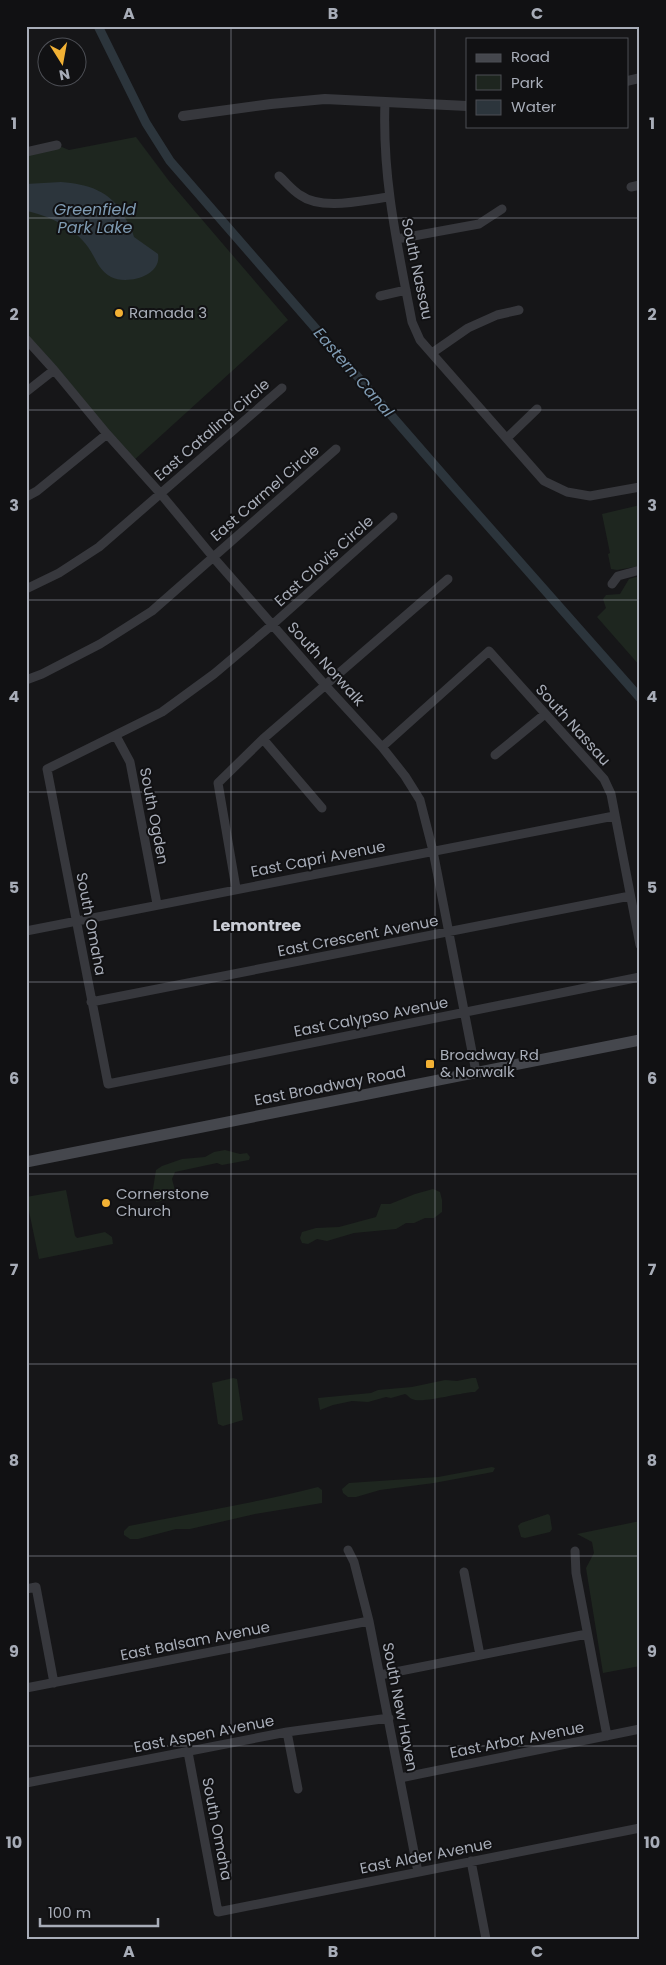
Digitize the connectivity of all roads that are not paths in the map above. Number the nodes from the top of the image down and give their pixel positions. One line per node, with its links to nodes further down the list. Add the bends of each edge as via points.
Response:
1 (385, 102): 2 (street); 3 (street, via 325,99); 7 (street, South Nassau, via 384,139)
2 (466, 106)
3 (183, 116)
4 (57, 146): 5 (street)
5 (26, 152)
6 (279, 176): 7 (street, via 301,196 322,203)
7 (389, 196): 9 (street, South Nassau)
8 (502, 209): 9 (street, via 480,224)
9 (397, 239): 10 (street, South Nassau)
10 (406, 290): 11 (street); 14 (street, South Nassau, via 412,322 420,340)
11 (380, 296)
12 (520, 310): 14 (street, via 497,315 468,328)
13 (26, 339): 15 (street, South Norwalk)
14 (432, 353): 20 (street, South Nassau)
15 (54, 370): 17 (street); 19 (street, South Norwalk)
16 (282, 388): 23 (street, East Catalina Circle)
17 (26, 392)
18 (537, 409): 20 (street)
19 (107, 434): 23 (street, South Norwalk); 24 (street)
20 (507, 438): 22 (street, South Nassau, via 544,481 567,492 590,496)
21 (336, 449): 26 (street, East Carmel Circle)
22 (640, 487)
23 (160, 493): 26 (street, South Norwalk); 30 (street, East Catalina Circle, via 99,547 59,573)
24 (26, 497)
25 (393, 517): 31 (street, East Clovis Circle)
26 (213, 558): 31 (street, South Norwalk); 32 (street, East Carmel Circle, via 152,611 100,644)
27 (640, 570): 29 (street, via 618,576)
28 (448, 579): 33 (street)
29 (612, 584)
30 (26, 589)
31 (272, 625): 33 (street, South Norwalk); 35 (street, East Clovis Circle, via 162,712)
32 (26, 680)
33 (326, 686): 36 (street); 37 (street, South Norwalk)
34 (545, 714): 37 (street, South Nassau, via 489,651); 38 (street); 41 (street, South Nassau, via 604,779 611,794)
35 (116, 736): 39 (street, East Clovis Circle); 45 (street, South Ogden, via 130,762)
36 (263, 739): 40 (street); 43 (street, via 218,783)
37 (382, 747): 42 (street, South Norwalk, via 420,800)
38 (495, 755)
39 (47, 769): 46 (street, South Omaha)
40 (322, 808)
41 (614, 816): 42 (street, East Capri Avenue); 44 (street, South Nassau)
42 (434, 851): 43 (street, East Capri Avenue); 48 (street, South Norwalk)
43 (236, 888): 45 (street, East Capri Avenue)
44 (630, 896): 48 (street, East Crescent Avenue); 49 (street, South Nassau)
45 (157, 904): 46 (street, East Capri Avenue)
46 (77, 920): 47 (street, East Capri Avenue); 51 (street, South Omaha)
47 (26, 931)
48 (449, 932): 51 (street, East Crescent Avenue); 52 (street, South Norwalk)
49 (640, 945)
50 (640, 977): 52 (street, East Calypso Avenue)
51 (92, 1002): 55 (street, South Omaha)
52 (464, 1012): 54 (street, South Norwalk); 55 (street, East Calypso Avenue)
53 (640, 1040): 54 (main road, East Broadway Road)
54 (476, 1072): 56 (main road, East Broadway Road)
55 (108, 1084)
56 (26, 1162)
57 (348, 1550): 61 (street, South New Haven)
58 (575, 1551): 62 (street)
59 (464, 1572): 63 (street)
60 (26, 1589): 65 (street, via 36,1587)
61 (369, 1622): 64 (street, South New Haven); 65 (street, East Balsam Avenue)
62 (587, 1634): 63 (street); 70 (street)
63 (480, 1655): 64 (street)
64 (380, 1675): 67 (street, South New Haven)
65 (54, 1683): 66 (street, East Balsam Avenue)
66 (26, 1688)
67 (389, 1718): 69 (street, East Aspen Avenue); 72 (street, South New Haven)
68 (640, 1729): 70 (street, East Arbor Avenue)
69 (287, 1732): 71 (street, East Aspen Avenue); 74 (street)
70 (607, 1736): 72 (street, East Arbor Avenue)
71 (188, 1752): 73 (street, East Aspen Avenue); 78 (street, South Omaha)
72 (400, 1778): 77 (street, South New Haven)
73 (26, 1783)
74 (298, 1789)
75 (640, 1828): 76 (street, East Alder Avenue)
76 (470, 1861): 77 (street, East Alder Avenue); 79 (street)
77 (418, 1872): 78 (street, East Alder Avenue)
78 (218, 1912)
79 (486, 1939)

